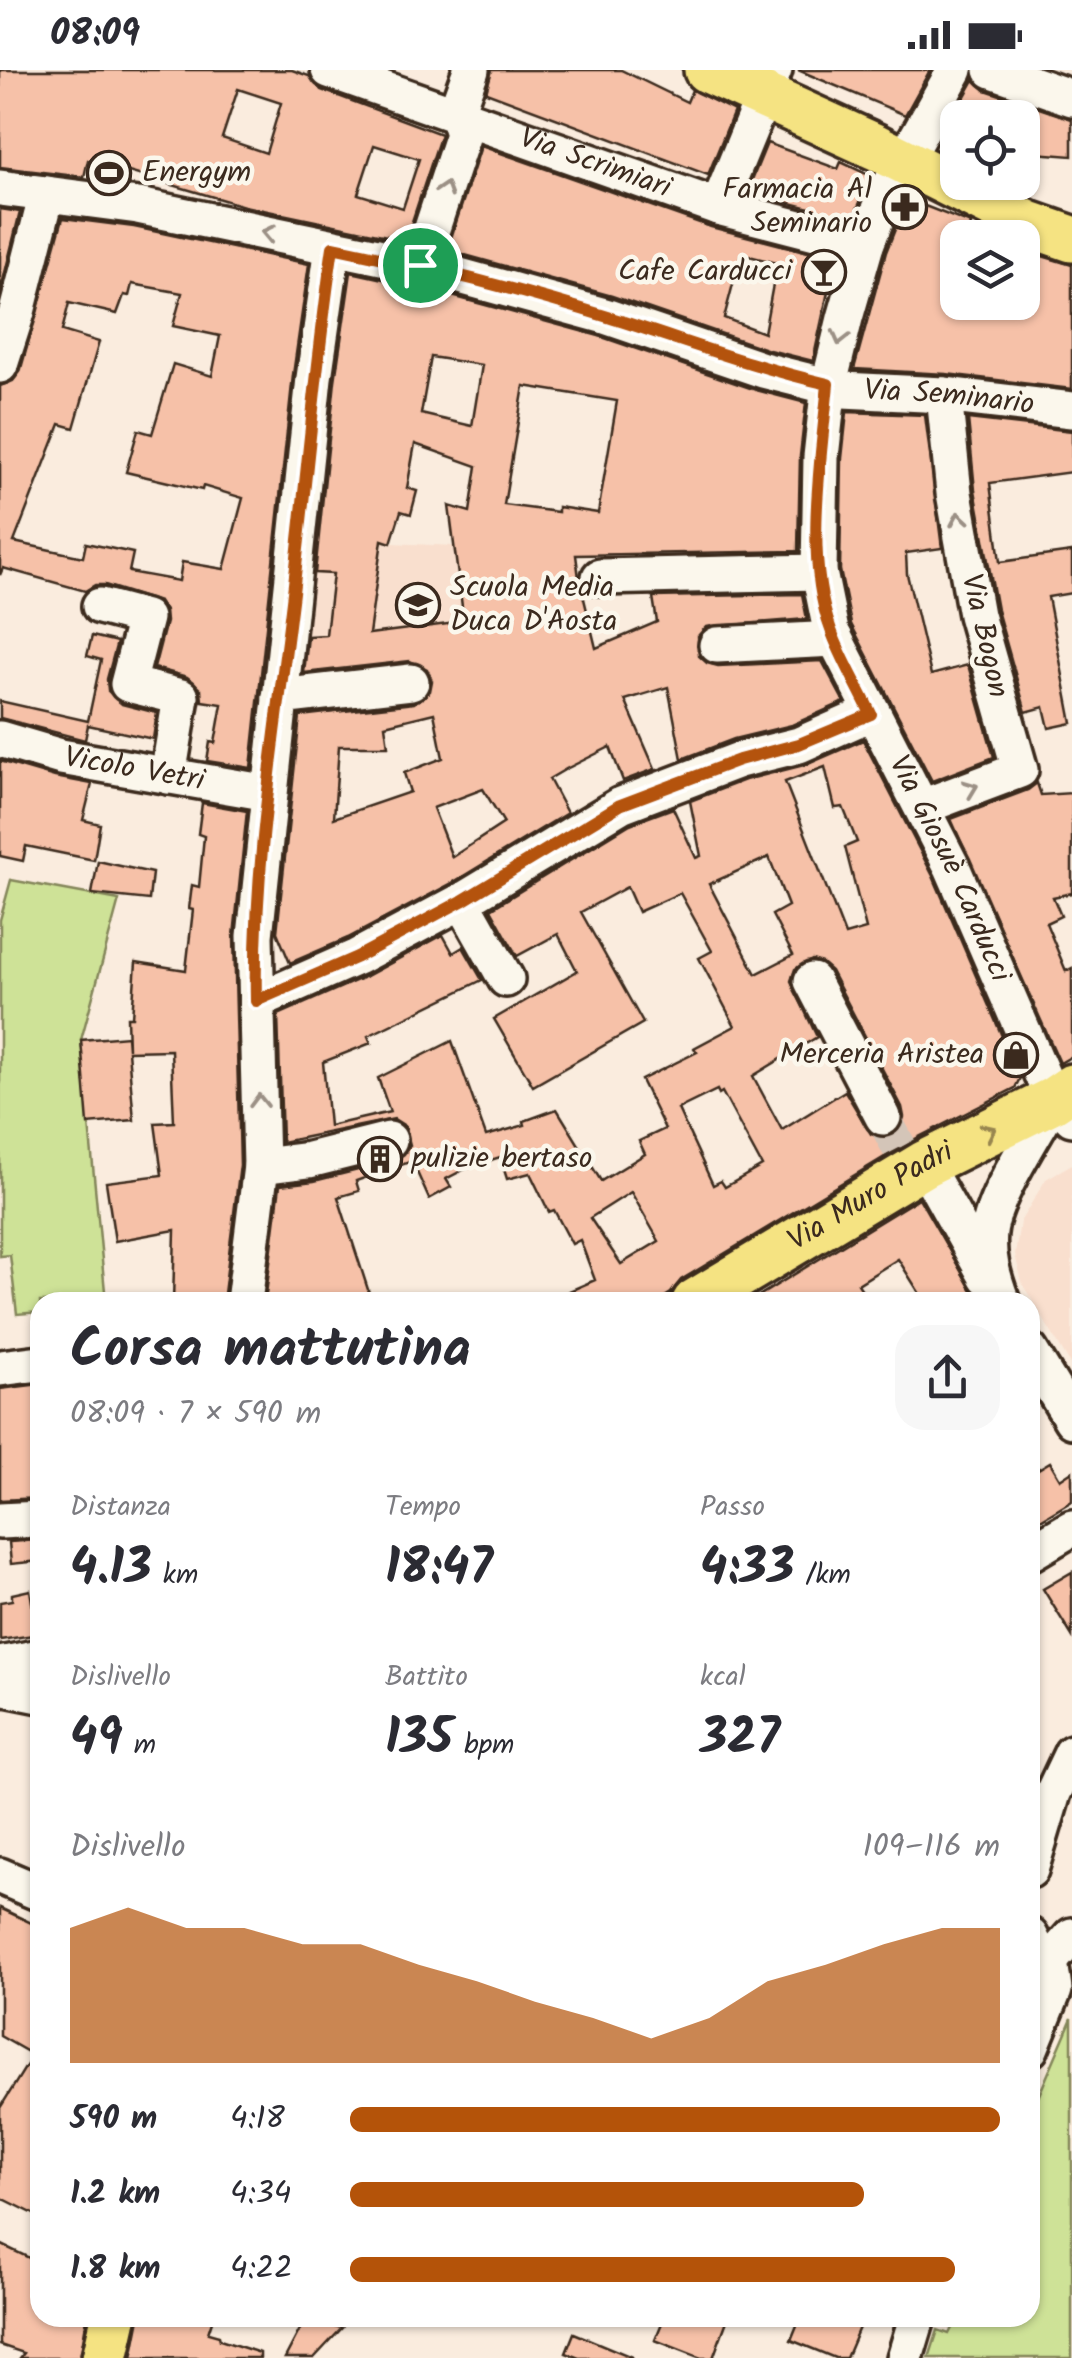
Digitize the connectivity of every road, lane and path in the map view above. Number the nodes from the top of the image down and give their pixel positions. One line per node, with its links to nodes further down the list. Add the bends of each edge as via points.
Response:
1 (329, 70): 8 (street, Via Scrimiari)
2 (470, 70): 8 (street)
3 (707, 70): 6 (main road)
4 (955, 70): 9 (street, Via Giosuè Carducci)
5 (992, 70): 7 (street)
6 (769, 83): 9 (main road); 12 (street)
7 (1072, 98)
8 (456, 112): 12 (street, Via Scrimiari); 16 (street, one-way to 8, via 463,134)
9 (904, 161): 13 (main road); 14 (street, Via Giosuè Carducci)
10 (0, 188): 11 (street, Via Seminario)
11 (47, 194): 15 (street, Via Seminario, one-way to 11); 17 (street)
12 (718, 207): 14 (street, Via Scrimiari)
13 (1072, 239)
14 (866, 244): 18 (street, Via Giosuè Carducci, one-way to 18)
15 (333, 247): 16 (street, Via Seminario); 27 (street)
16 (420, 265): 18 (street, Via Seminario)
17 (0, 365)
18 (828, 384): 19 (street, Via Seminario); 21 (street, Via Giosuè Carducci)
19 (944, 395): 20 (street, Via Seminario); 32 (street, Via Bogon, one-way to 19, via 1020,770 976,615)
20 (1072, 410)
21 (818, 572): 22 (street); 24 (street, Via Giosuè Carducci)
22 (600, 577)
23 (100, 606): 30 (street, via 145,618 128,684 181,697)
24 (835, 639): 25 (street); 28 (street, Via Giosuè Carducci)
25 (718, 645)
26 (410, 682): 27 (street)
27 (280, 697): 31 (street)
28 (871, 714): 32 (street, Via Giosuè Carducci); 33 (street, via 620,805)
29 (0, 740): 30 (street, Vicolo Vetri)
30 (168, 776): 31 (street, Vicolo Vetri)
31 (268, 793): 36 (street)
32 (922, 807): 37 (street, Via Giosuè Carducci)
33 (462, 901): 34 (street); 36 (street)
34 (506, 979)
35 (812, 981): 38 (street)
36 (256, 1001): 41 (street, one-way to 36)
37 (1066, 1102): 40 (main road, Via Muro Padri, one-way to 37); 45 (street, via 1005,1189 990,1227 989,1259)
38 (884, 1117)
39 (390, 1140): 41 (street)
40 (912, 1162): 43 (main road, Via Muro Padri); 44 (street)
41 (261, 1166): 42 (street)
42 (245, 1292)
43 (710, 1292)
44 (995, 1292)
45 (998, 1292)
46 (30, 1364): 48 (street)
47 (1040, 1367): 49 (street)
48 (0, 1368)
49 (1072, 1420)
50 (30, 1520): 51 (street)
51 (0, 1521)
52 (1072, 1528): 53 (street)
53 (1040, 1548)
54 (30, 1659): 55 (street)
55 (0, 1665)
56 (0, 1688): 57 (street)
57 (30, 1693)
58 (1072, 1754): 59 (street)
59 (1040, 1837)
60 (0, 1876): 61 (street)
61 (30, 1888)
62 (1051, 1958): 63 (street, via 1054,1990)
63 (1040, 2024)
64 (112, 2327): 66 (main road)
65 (914, 2327): 67 (street)
66 (105, 2358)
67 (905, 2358)

